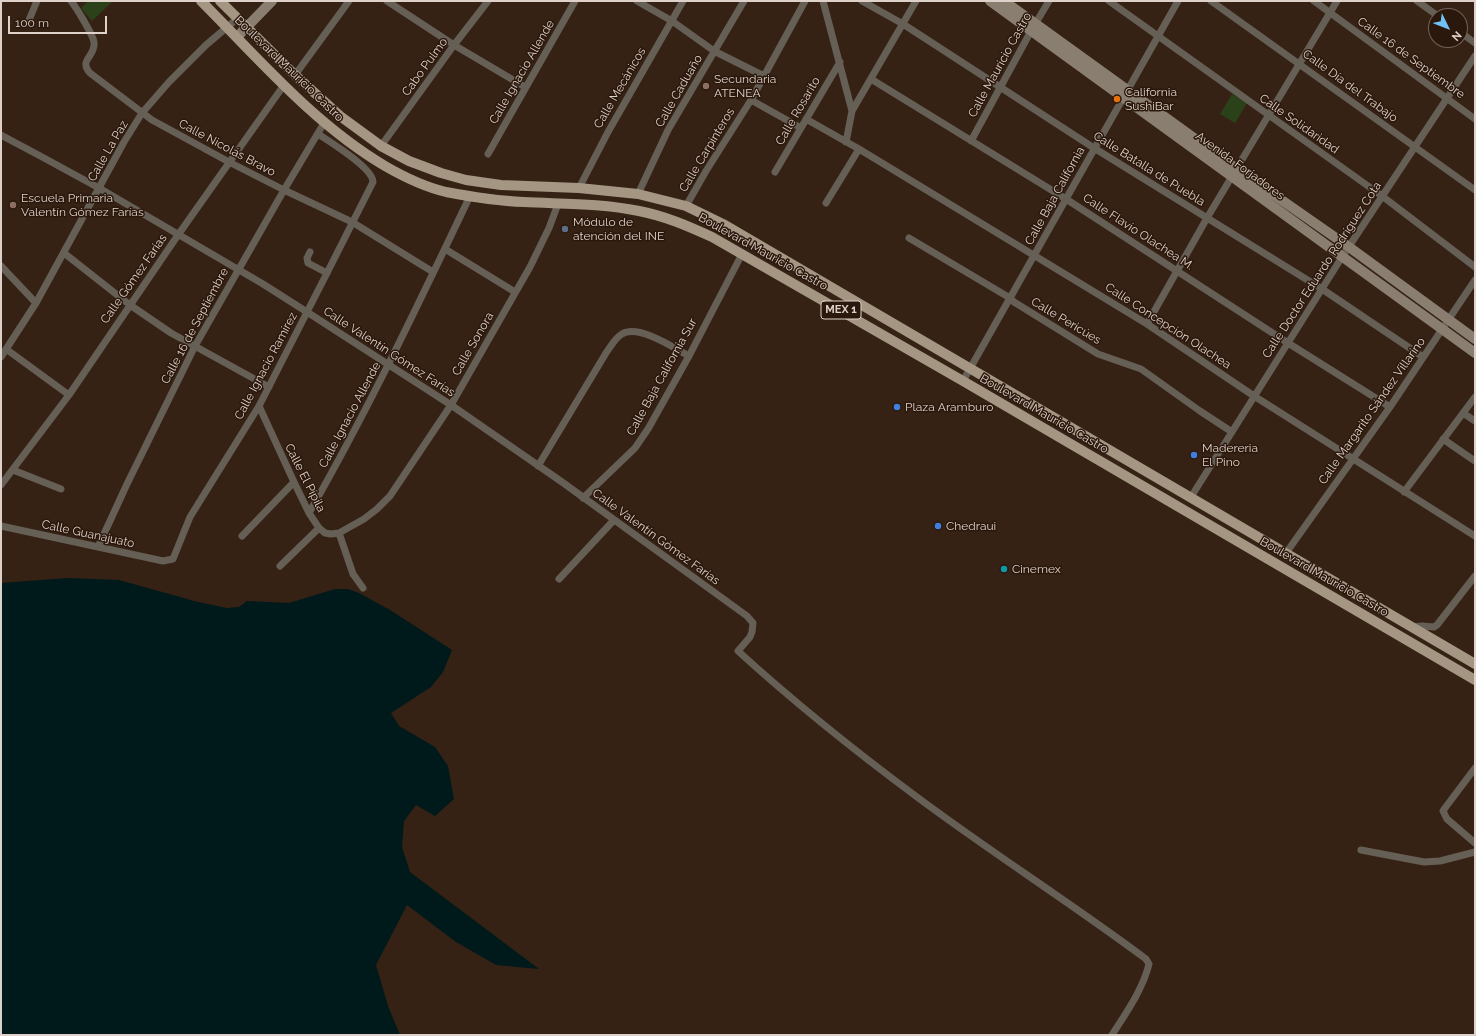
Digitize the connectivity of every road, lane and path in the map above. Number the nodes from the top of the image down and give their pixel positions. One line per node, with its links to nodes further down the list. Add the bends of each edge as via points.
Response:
1 (37, 1): 29 (street)
2 (71, 1): 52 (street, Calle Nicolás Bravo, via 94,42 85,67)
3 (202, 1): 33 (main road, Boulevard Mauricio Castro / MEX 1)
4 (220, 1): 28 (main road, Boulevard Mauricio Castro / MEX 1)
5 (272, 1): 34 (main road)
6 (349, 1): 42 (street)
7 (387, 1): 37 (street)
8 (488, 1): 37 (street, Cabo Pulmo)
9 (575, 1): 46 (street, Calle Ignacio Allende)
10 (637, 1): 30 (street)
11 (683, 1): 30 (street, Calle Mecánicos)
12 (744, 1): 38 (street, Calle Caduaño)
13 (806, 1): 43 (street, Calle Carpinteros)
14 (823, 1): 40 (street)
15 (862, 1): 31 (street, Calle Batalla de Puebla)
16 (916, 1): 31 (street)
17 (990, 1): 32 (main road, Avenida Forjadores)
18 (1004, 1): 32 (main road, Avenida Forjadores)
19 (1049, 1): 32 (street, Calle Mauricio Castro)
20 (1109, 1): 35 (street, Calle Solidaridad)
21 (1178, 1): 35 (street, Calle Baja California)
22 (1211, 1): 41 (street, Calle Día del Trabajo)
23 (1314, 1): 27 (street, Calle 16 de Septiembre)
24 (1337, 1): 27 (street)
25 (1417, 1): 26 (street)
26 (1428, 9)
27 (1330, 13): 41 (street); 49 (street, Calle 16 de Septiembre)
28 (238, 18): 33 (street, Calle La Paz); 34 (main road, Boulevard Mauricio Castro / MEX 1)
29 (29, 20)
30 (672, 21): 38 (street); 71 (street, Calle Mecánicos)
31 (903, 24): 44 (street); 47 (street, Calle Batalla de Puebla)
32 (1033, 27): 47 (street, Calle Mauricio Castro); 48 (main road, Avenida Forjadores)
33 (228, 28): 36 (main road, Boulevard Mauricio Castro / MEX 1); 52 (street, Calle La Paz, via 179,71)
34 (246, 28): 36 (main road); 42 (main road, Boulevard Mauricio Castro / MEX 1)
35 (1158, 36): 48 (street, Calle Baja California); 53 (street, Calle Solidaridad)
36 (237, 37): 45 (main road, Boulevard Mauricio Castro / MEX 1)
37 (454, 45): 46 (street); 62 (street, Cabo Pulmo)
38 (714, 50): 43 (street); 74 (street, Calle Caduaño, via 668,130)
39 (1475, 56): 49 (street, Calle Doctor Eduardo Rodríguez Cota)
40 (840, 62): 51 (street); 54 (street, Calle Rosarito)
41 (1299, 63): 53 (street); 63 (street, Calle Día del Trabajo)
42 (295, 75): 62 (main road, Boulevard Mauricio Castro / MEX 1, via 340,116)
43 (764, 76): 50 (street, Calle Carpinteros)
44 (871, 79): 51 (street); 60 (street, Calle Flavio Olachea M.)
45 (284, 85): 56 (main road, Boulevard Mauricio Castro / MEX 1); 67 (street, Calle Gómez Farias)
46 (525, 87): 66 (street, Calle Ignacio Allende)
47 (1000, 87): 60 (street, Calle Mauricio Castro); 64 (street, Calle Batalla de Puebla)
48 (1125, 94): 64 (street, Calle Baja California); 69 (main road, Avenida Forjadores)
49 (1447, 99): 55 (street, Calle 16 de Septiembre); 63 (street, Calle Doctor Eduardo Rodríguez Cota)
50 (750, 100): 57 (street); 80 (street, Calle Carpinteros)
51 (852, 111): 61 (street)
52 (142, 113): 67 (street, Calle Nicolás Bravo); 70 (street, Calle La Paz)
53 (1269, 116): 69 (street); 76 (street, Calle Solidaridad)
54 (806, 119): 57 (street, Calle Rosarito); 61 (street, Calle Concepción Olachea)
55 (1475, 119)
56 (324, 123): 58 (street, Calle 16 de Septiembre); 75 (main road, Boulevard Mauricio Castro / MEX 1, via 398,173 445,191)
57 (801, 128): 68 (street, Calle Rosarito)
58 (318, 134): 72 (street, Calle 16 de Septiembre); 82 (street, Calle Ignacio Ramírez, via 365,168 373,178)
59 (1, 135): 70 (street, Calle Valentín Gómez Farías)
60 (971, 140): 77 (street, Calle Flavio Olachea M.)
61 (846, 142): 65 (street, Calle Concepción Olachea)
62 (381, 146): 71 (main road, Boulevard Mauricio Castro / MEX 1, via 409,161 466,180 502,185)
63 (1415, 147): 73 (street, Calle Día del Trabajo); 76 (street, Calle Doctor Eduardo Rodríguez Cota)
64 (1094, 148): 77 (street, Calle Baja California); 81 (street, Calle Batalla de Puebla)
65 (859, 149): 78 (street); 90 (street, Calle Concepción Olachea)
66 (488, 154)
67 (229, 162): 72 (street, Calle Nicolás Bravo); 83 (street, Calle Gómez Farias)
68 (775, 172)
69 (1235, 173): 81 (street); 85 (main road, Avenida Forjadores); 91 (main road, Avenida Forjadores)
70 (99, 188): 83 (street, Calle Valentín Gómez Farías); 87 (street, Calle La Paz)
71 (579, 188): 74 (main road, Boulevard Mauricio Castro / MEX 1)
72 (284, 190): 82 (street, Calle Nicolás Bravo); 96 (street, Calle 16 de Septiembre)
73 (1475, 190)
74 (638, 194): 80 (main road, Boulevard Mauricio Castro / MEX 1)
75 (470, 196): 79 (main road, Boulevard Mauricio Castro / MEX 1); 86 (street, Calle Ignacio Allende)
76 (1382, 196): 85 (street, Calle Doctor Eduardo Rodríguez Cota); 93 (street, Calle Solidaridad)
77 (1066, 199): 90 (street, Calle Baja California); 97 (street, Calle Flavio Olachea M.)
78 (826, 203)
79 (558, 204): 89 (main road, Boulevard Mauricio Castro / MEX 1, via 600,205 638,210 684,224); 102 (street, Calle Sonora, via 549,228)
80 (686, 206): 95 (main road, Boulevard Mauricio Castro / MEX 1, via 725,225)
81 (1206, 218): 97 (street); 101 (street, Calle Batalla de Puebla)
82 (352, 222): 98 (street, Calle Nicolás Bravo); 99 (street, Calle Ignacio Ramírez)
83 (178, 235): 96 (street, Calle Valentín Gómez Farías); 105 (street, Calle Gómez Farias)
84 (909, 238): 103 (street, Calle Pericúes)
85 (1349, 247): 91 (street, Calle Doctor Eduardo Rodríguez Cota); 107 (main road, Avenida Forjadores)
86 (445, 249): 98 (street, Calle Ignacio Allende); 102 (street)
87 (64, 252): 104 (street, Calle La Paz); 105 (street)
88 (310, 252): 99 (street, via 308,263)
89 (742, 254): 94 (main road, Boulevard Mauricio Castro / MEX 1); 115 (street, Calle Baja California Sur)
90 (1034, 255): 103 (street, Calle Baja California); 108 (street, Calle Concepción Olachea)
91 (1342, 257): 101 (street, Calle Doctor Eduardo Rodríguez Cota); 109 (main road, Avenida Forjadores)
92 (1, 266): 104 (street)
93 (1475, 267)
94 (766, 268): 95 (main road, via 782,265); 120 (main road, Boulevard Mauricio Castro / MEX 1)
95 (798, 268): 119 (main road, Boulevard Mauricio Castro / MEX 1)
96 (237, 269): 106 (street, Calle Valentín Gómez Farías); 112 (street, Calle 16 de Septiembre)
97 (1177, 270): 108 (street); 111 (street, Calle Flavio Olachea M.)
98 (433, 272): 118 (street, Calle Ignacio Allende)
99 (327, 273): 106 (street, Calle Ignacio Ramírez)
100 (1475, 280): 107 (street, Calle Margarito Sández Villarino)
101 (1322, 289): 111 (street, Calle Doctor Eduardo Rodríguez Cota); 117 (street, Calle Batalla de Puebla)
102 (515, 292): 125 (street, Calle Sonora)
103 (1010, 298): 119 (street, Calle Baja California); 130 (street, Calle Pericúes, via 1095,352 1141,369)
104 (36, 303): 113 (street, Calle La Paz)
105 (130, 305): 112 (street); 122 (street, Calle Gómez Farias)
106 (307, 312): 118 (street, Calle Valentín Gómez Farías); 121 (street, Calle Ignacio Ramírez)
107 (1449, 321): 109 (street, Calle Margarito Sández Villarino); 110 (main road, Avenida Forjadores)
108 (1147, 324): 123 (street, Calle Concepción Olachea)
109 (1442, 329): 114 (main road, Avenida Forjadores); 117 (street, Calle Margarito Sández Villarino)
110 (1475, 339)
111 (1288, 342): 123 (street, Calle Doctor Eduardo Rodríguez Cota); 127 (street, Calle Flavio Olachea M.)
112 (195, 346): 121 (street); 149 (street, Calle 16 de Septiembre)
113 (6, 349): 116 (street, Calle La Paz); 122 (street)
114 (1475, 353)
115 (690, 356): 134 (street, via 653,337 637,332 626,332 616,339); 141 (street, Calle Baja California Sur, via 641,440 628,456)
116 (1, 357)
117 (1423, 357): 127 (street, Calle Margarito Sández Villarino)
118 (388, 366): 125 (street, Calle Valentín Gómez Farías); 142 (street, Calle Ignacio Allende)
119 (970, 368): 120 (street, Calle Baja California); 140 (main road, Boulevard Mauricio Castro / MEX 1)
120 (963, 381): 158 (main road, Boulevard Mauricio Castro / MEX 1)
121 (269, 387): 126 (street, Calle Ignacio Ramírez)
122 (69, 395): 135 (street, Calle Gómez Farias)
123 (1254, 396): 130 (street, Calle Doctor Eduardo Rodríguez Cota); 132 (street, Calle Concepción Olachea)
124 (1475, 397): 128 (street)
125 (451, 405): 134 (street, Calle Valentín Gómez Farías); 146 (street, Calle Sonora, via 386,502 364,519)
126 (259, 406): 136 (street, Calle El Pípila); 151 (street, Calle Ignacio Ramírez, via 196,505)
127 (1390, 407): 132 (street, Calle Margarito Sández Villarino)
128 (1463, 413): 129 (street); 131 (street)
129 (1475, 421)
130 (1232, 432): 140 (street, Calle Doctor Eduardo Rodríguez Cota)
131 (1444, 439): 133 (street); 139 (street)
132 (1354, 459): 139 (street, Calle Concepción Olachea); 150 (street, Calle Margarito Sández Villarino)
133 (1475, 460)
134 (538, 466): 141 (street, Calle Valentín Gómez Farías)
135 (13, 470): 137 (street, Calle Gómez Farias); 138 (street)
136 (294, 482): 142 (street, Calle El Pípila); 147 (street)
137 (1, 485)
138 (61, 489)
139 (1404, 492): 148 (street, Calle Concepción Olachea)
140 (1191, 497): 150 (main road, Boulevard Mauricio Castro / MEX 1)
141 (583, 498): 143 (street, Calle Valentín Gómez Farías)
142 (309, 513): 145 (street, Calle El Pípila)
143 (614, 520): 154 (street); 163 (street, Calle Valentín Gómez Farías, via 748,616 753,623 752,632 738,652 762,674 917,797 1094,921 1150,964 1128,1010)
144 (1, 526): 149 (street, Calle Guanajuato)
145 (319, 528): 146 (street, Calle El Pípila, via 325,533); 152 (street)
146 (339, 533): 155 (street, via 353,574)
147 (242, 536)
148 (1475, 536)
149 (98, 547): 151 (street, Calle Guanajuato, via 163,561)
150 (1286, 553): 156 (main road, Boulevard Mauricio Castro / MEX 1)
151 (171, 560)
152 (280, 566)
153 (1475, 576): 156 (street, via 1437,625)
154 (559, 579)
155 (363, 588)
156 (1412, 627): 157 (main road, Boulevard Mauricio Castro / MEX 1)
157 (1475, 664)
158 (1475, 680)
159 (1475, 768): 160 (street, via 1443,812 1447,819)
160 (1475, 843)
161 (1362, 850): 162 (street, via 1424,862 1440,861)
162 (1475, 852)
163 (1112, 1035)

